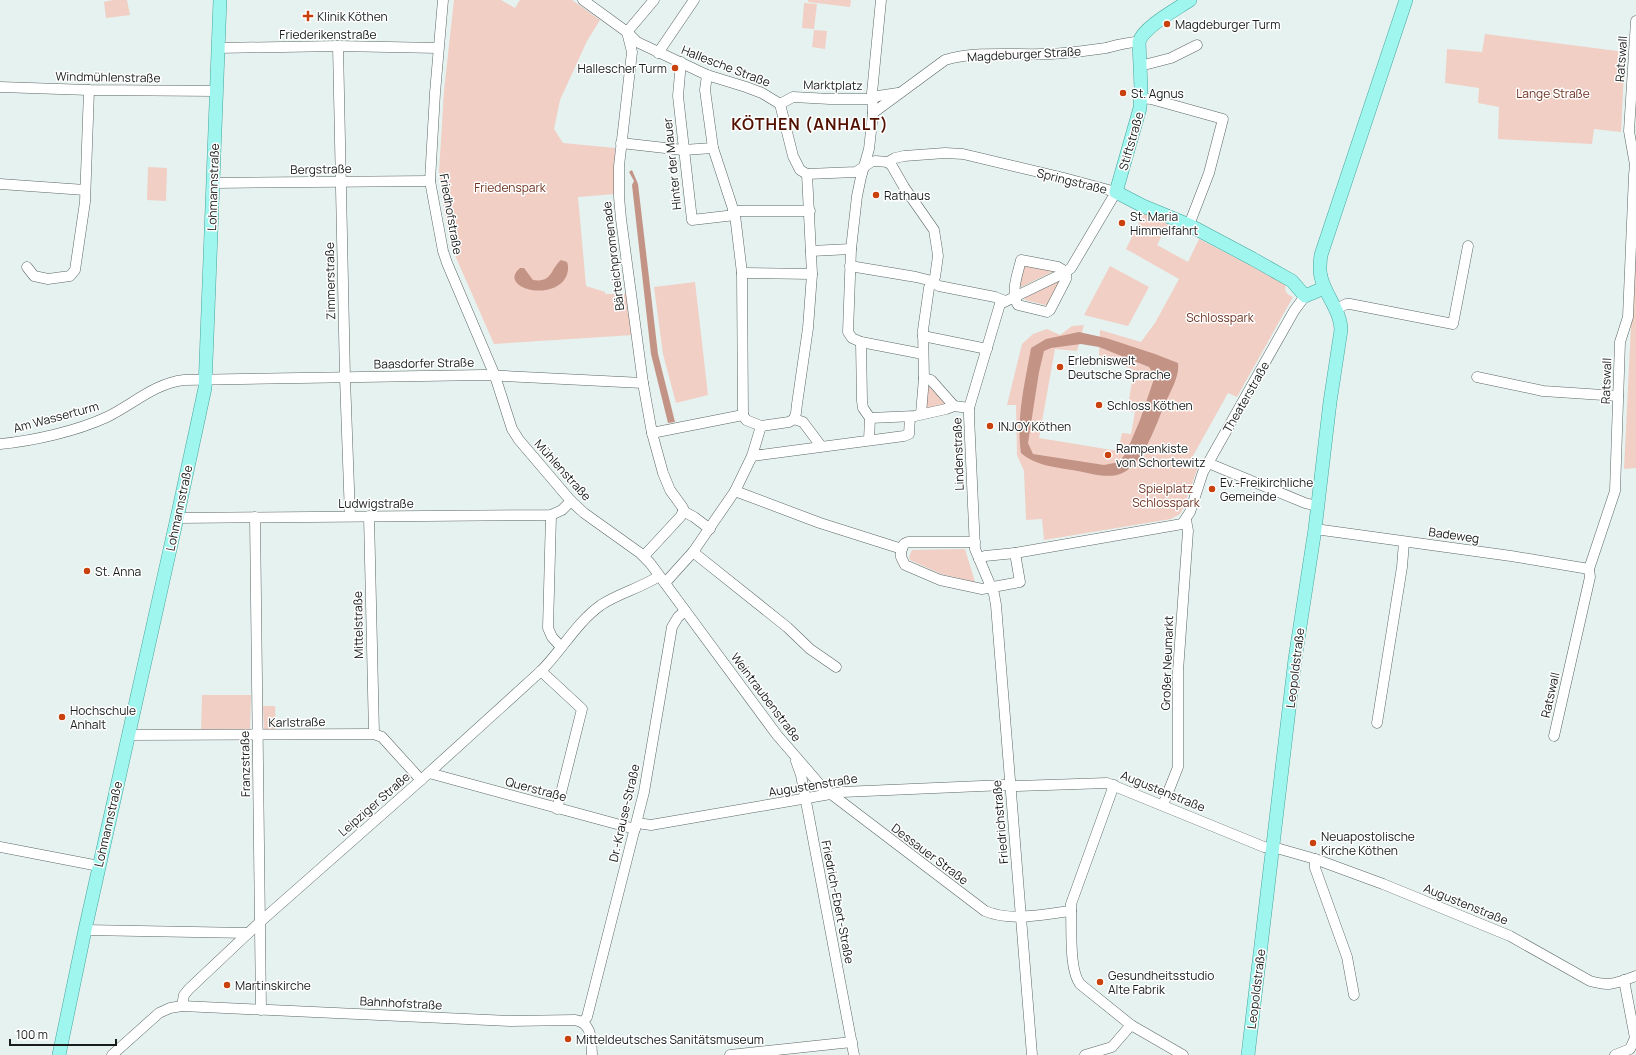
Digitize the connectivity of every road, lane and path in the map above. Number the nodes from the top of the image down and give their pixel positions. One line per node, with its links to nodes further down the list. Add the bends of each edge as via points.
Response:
1 (220, 0): 14 (main road, Lohmannstraße)
2 (444, 0): 15 (street, Friedhofstraße)
3 (583, 0): 10 (street, Hallesche Straße)
4 (654, 0): 10 (street)
5 (694, 0): 16 (street)
6 (881, 0): 24 (street)
7 (1406, 0): 52 (main road, via 1322,251 1320,270)
8 (1185, 2): 11 (main road, via 1143,34)
9 (1636, 21): 67 (street, Ratswall, via 1629,131 1635,165 1628,317 1620,342)
10 (627, 32): 16 (street, Hallesche Straße, via 637,42); 28 (street, Bärteichpromenade, via 632,52)
11 (1139, 42): 18 (main road, Stiftstraße); 23 (street, Magdeburger Straße, via 1062,53 952,58 945,60)
12 (1197, 45): 18 (street, via 1171,58)
13 (338, 46): 14 (street, Friederikenstraße); 15 (street, Friederikenstraße); 34 (street, Zimmerstraße)
14 (218, 48): 22 (main road, Lohmannstraße)
15 (438, 48): 35 (street, Friedhofstraße)
16 (658, 53): 17 (street, Hallesche Straße)
17 (681, 62): 19 (street, Hallesche Straße); 30 (street, Hinter der Mauer, via 678,96)
18 (1140, 66): 25 (main road, Stiftstraße)
19 (707, 75): 26 (street, Hallesche Straße, via 746,87); 29 (street, via 705,90)
20 (0, 87): 21 (street, Windmühlenstraße)
21 (89, 90): 22 (street, Windmühlenstraße); 38 (street)
22 (217, 91): 36 (main road, Lohmannstraße)
23 (899, 93): 24 (street, Magdeburger Straße); 27 (street, Magdeburger Straße)
24 (872, 98): 26 (street, Marktplatz, via 793,97); 27 (street, Marktplatz)
25 (1141, 98): 39 (main road, Stiftstraße); 42 (street, via 1223,119 1208,173)
26 (780, 104): 33 (street, via 793,156 800,170)
27 (873, 113): 32 (street, Marktplatz)
28 (621, 143): 30 (street); 66 (street, Bärteichpromenade, via 621,219)
29 (713, 148): 30 (street); 41 (street)
30 (683, 150): 41 (street, Hinter der Mauer, via 692,220)
31 (888, 162): 32 (street, Springstraße, via 875,161); 39 (street, Springstraße, via 916,154 963,154); 51 (street, via 934,230 938,256)
32 (865, 167): 33 (street, via 856,172); 44 (street, Marktplatz, via 857,196)
33 (807, 174): 40 (street)
34 (341, 181): 35 (street, Bergstraße); 36 (street, Bergstraße); 63 (street, Zimmerstraße)
35 (430, 181): 61 (street, Friedhofstraße, via 447,263)
36 (213, 183): 65 (main road, Lohmannstraße)
37 (0, 184): 38 (street)
38 (85, 190): 46 (street, via 75,270 70,276 48,279 34,276)
39 (1116, 192): 42 (main road, Springstraße); 48 (street, Stiftstraße, via 1071,268)
40 (810, 211): 41 (street); 45 (street)
41 (734, 213): 49 (street)
42 (1189, 225): 54 (main road, Springstraße, via 1286,277)
43 (1468, 246): 56 (street, via 1453,324 1350,304)
44 (851, 250): 45 (street); 47 (street, Marktplatz)
45 (811, 251): 50 (street)
46 (27, 266)
47 (850, 266): 51 (street); 58 (street, Marktplatz, via 848,332 852,338)
48 (1066, 272): 53 (street); 53 (street, via 1058,267 1021,260); 53 (street, via 1066,279 1048,312 1018,305)
49 (742, 273): 50 (street); 71 (street)
50 (812, 274): 74 (street, via 808,328)
51 (933, 282): 55 (street, via 939,286); 57 (street, via 929,288)
52 (1324, 287): 54 (main road); 56 (main road, Leopoldstraße)
53 (1015, 296): 55 (street)
54 (1304, 296): 81 (street, Theaterstraße)
55 (1005, 301): 59 (street, Lindenstraße, via 998,308)
56 (1335, 310): 84 (main road, Leopoldstraße, via 1341,330)
57 (923, 336): 59 (street); 60 (street)
58 (861, 342): 60 (street); 73 (street, via 862,401 863,408)
59 (987, 349): 69 (street, Lindenstraße)
60 (924, 354): 64 (street)
61 (495, 376): 63 (street, Baasdorfer Straße); 66 (street, Baasdorfer Straße); 83 (street, Mühlenstraße, via 512,429)
62 (1477, 377): 67 (street, via 1543,391)
63 (345, 378): 65 (street, Baasdorfer Straße); 87 (street, Zimmerstraße)
64 (924, 378): 68 (street, via 931,380); 70 (street)
65 (206, 380): 78 (street, Am Wasserturm, via 171,382 95,422 37,438); 90 (main road, Lohmannstraße)
66 (643, 383): 76 (street, Bärteichpromenade)
67 (1618, 396): 101 (street, Ratswall, via 1615,491)
68 (954, 406): 69 (street); 70 (street)
69 (969, 408): 94 (street, Lindenstraße)
70 (920, 414): 72 (street)
71 (743, 415): 75 (street, via 746,420); 76 (street)
72 (910, 417): 73 (street); 77 (street, via 910,430 907,435)
73 (870, 418): 77 (street)
74 (795, 419): 75 (street); 79 (street)
75 (761, 426): 80 (street, Leipziger Straße)
76 (652, 433): 85 (street, Bärteichpromenade, via 663,473)
77 (869, 440): 79 (street)
78 (0, 444)
79 (822, 446): 80 (street)
80 (752, 456): 82 (street, Leipziger Straße)
81 (1208, 463): 84 (street); 91 (street, Theaterstraße)
82 (735, 491): 92 (street, Leipziger Straße); 96 (street, via 840,530)
83 (571, 501): 86 (street, Ludwigstraße, via 562,510); 99 (street, Mühlenstraße)
84 (1317, 506): 93 (main road, Leopoldstraße)
85 (683, 511): 92 (street); 99 (street)
86 (551, 514): 88 (street, Ludwigstraße); 105 (street, via 548,628)
87 (350, 516): 88 (street, Ludwigstraße); 89 (street, Ludwigstraße)
88 (369, 516): 109 (street, Mittelstraße)
89 (255, 517): 90 (street, Ludwigstraße); 111 (street, Franzstraße)
90 (177, 518): 110 (main road, Lohmannstraße)
91 (1186, 520): 98 (street, via 1182,524); 120 (street, Großer Neumarkt, via 1188,531 1178,671 1178,767)
92 (710, 529): 97 (street, Leipziger Straße)
93 (1315, 529): 95 (street, Badeweg); 124 (main road, Leopoldstraße, via 1295,659)
94 (975, 542): 96 (street, via 913,541 904,544); 100 (street, Lindenstraße)
95 (1404, 542): 101 (street, Badeweg); 108 (street)
96 (902, 549): 103 (street, via 901,558 905,565 940,580 981,589)
97 (693, 552): 102 (street, Leipziger Straße, via 674,574); 106 (street, via 787,627 810,649)
98 (1015, 553): 100 (street); 103 (street, via 1020,582)
99 (644, 556): 102 (street, Mühlenstraße)
100 (979, 559): 103 (street, Lindenstraße)
101 (1589, 569): 112 (street, Ratswall, via 1590,577)
102 (662, 579): 104 (street, Weintraubenstraße); 105 (street, Leipziger Straße, via 602,605 588,616)
103 (991, 587): 117 (street, Friedrichstraße, via 996,605)
104 (685, 611): 113 (street, Weintraubenstraße); 122 (street, Dr.-Krause-Straße, via 672,627)
105 (561, 647): 107 (street, Leipziger Straße)
106 (836, 667)
107 (540, 671): 114 (street, Leipziger Straße); 121 (street, via 582,709)
108 (1377, 723)
109 (374, 734): 111 (street, Karlstraße); 115 (street, via 382,737)
110 (128, 735): 111 (street, Karlstraße); 126 (main road, Lohmannstraße)
111 (258, 736): 129 (street, Franzstraße)
112 (1554, 736)
113 (794, 755): 118 (street, Weintraubenstraße); 119 (street, Friedrich-Ebert-Straße)
114 (429, 773): 115 (street, Leipziger Straße); 121 (street, Querstraße)
115 (421, 780): 129 (street, Leipziger Straße)
116 (1114, 785): 117 (street, Augustenstraße, via 1098,783); 120 (street, Augustenstraße); 127 (street)
117 (1010, 786): 118 (street, Augustenstraße); 128 (street, Friedrichstraße)
118 (831, 794): 119 (street, Augustenstraße); 128 (street, Dessauer Straße, via 980,908 999,915)
119 (806, 799): 122 (street, Augustenstraße); 139 (street, Friedrich-Ebert-Straße)
120 (1163, 805): 124 (street, Augustenstraße, via 1264,847)
121 (557, 809): 122 (street, Querstraße)
122 (636, 826): 137 (street, Dr.-Krause-Straße, via 587,1016)
123 (0, 846): 126 (street)
124 (1273, 848): 125 (street, Augustenstraße); 148 (main road, Leopoldstraße)
125 (1315, 859): 133 (street, Augustenstraße, via 1510,936 1590,981 1603,985); 134 (street, via 1314,868 1347,957)
126 (99, 866): 130 (main road, Lohmannstraße)
127 (1070, 911): 128 (street, Dessauer Straße); 138 (street, via 1073,968 1076,978)
128 (1021, 916): 145 (street, Friedrichstraße)
129 (260, 922): 131 (street, Leipziger Straße); 136 (street, Franzstraße)
130 (84, 930): 131 (street); 140 (main road, Lohmannstraße)
131 (248, 933): 135 (street, Leipziger Straße, via 189,989 184,995)
132 (1636, 976): 133 (street, Augustenstraße)
133 (1624, 980): 149 (street, via 1635,1038 1630,1049)
134 (1354, 995)
135 (182, 1006): 136 (street, Bahnhofstraße); 141 (street, via 170,1008 159,1014)
136 (261, 1010): 137 (street, Bahnhofstraße)
137 (583, 1022): 142 (street, via 589,1032)
138 (1131, 1025): 146 (street, via 1112,1047); 147 (street)
139 (852, 1042): 143 (street); 144 (street, Friedrich-Ebert-Straße)
140 (59, 1055)
141 (112, 1055)
142 (592, 1055)
143 (730, 1055)
144 (854, 1055)
145 (1032, 1055)
146 (1085, 1055)
147 (1183, 1055)
148 (1248, 1055)
149 (1615, 1055)

